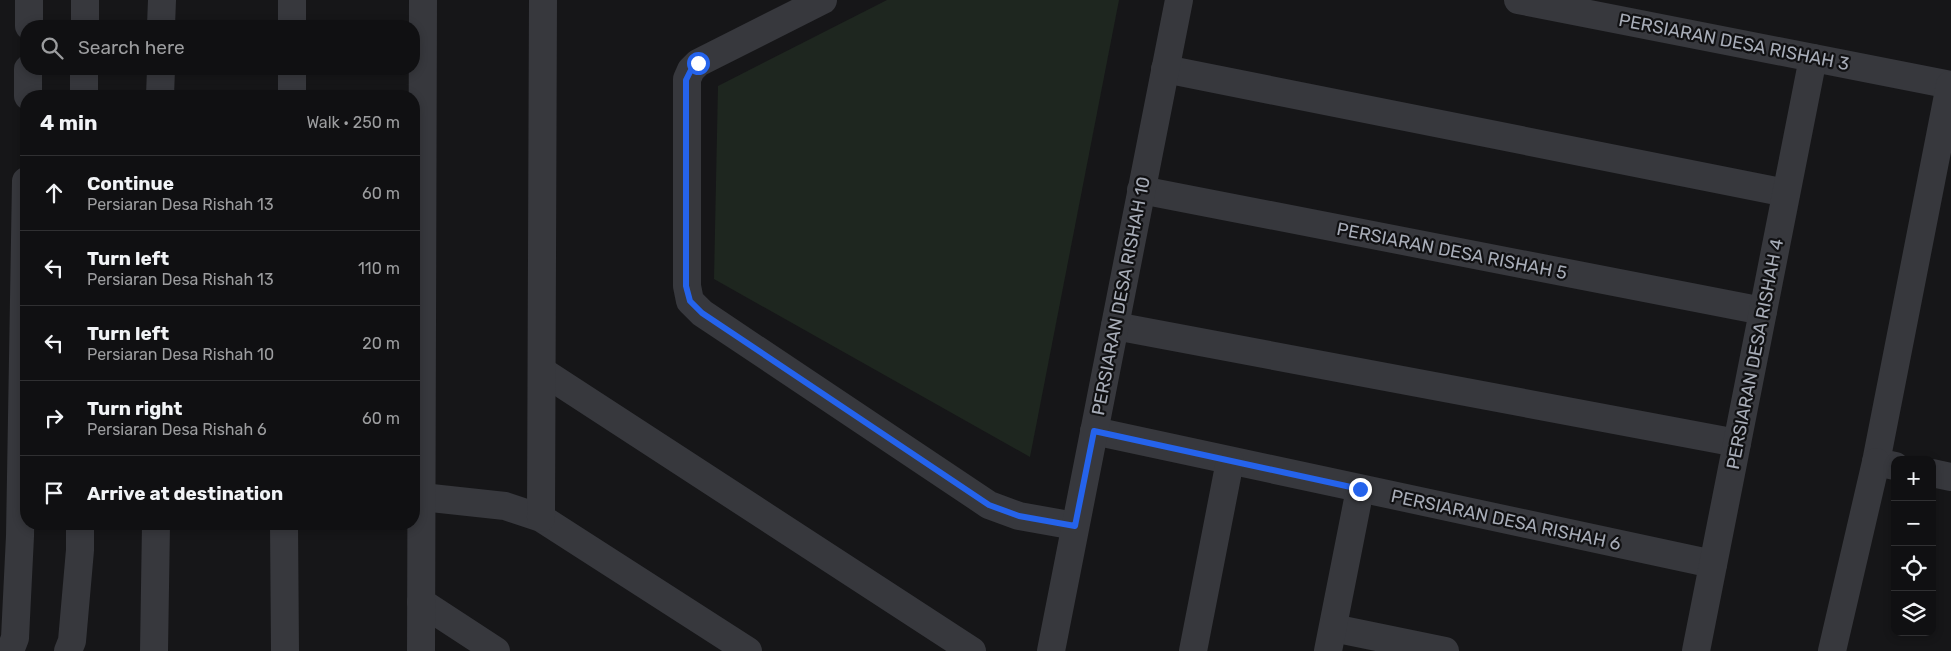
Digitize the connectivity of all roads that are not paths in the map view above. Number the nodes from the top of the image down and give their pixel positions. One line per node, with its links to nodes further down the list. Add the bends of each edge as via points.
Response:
1 (30, 0): 11 (street)
2 (85, 0): 12 (street)
3 (162, 0): 13 (street)
4 (292, 0): 14 (street)
5 (423, 0): 26 (street)
6 (823, 0): 44 (street, via 698,63 686,80 686,286 690,301 702,313 989,505 1019,516)
7 (1179, 0): 16 (street, PERSIARAN DESA RISHAH 10)
8 (1518, 0): 10 (street, PERSIARAN DESA RISHAH 3)
9 (549, 3): 33 (street)
10 (1584, 6): 15 (street, PERSIARAN DESA RISHAH 3)
11 (29, 20)
12 (85, 20)
13 (161, 20)
14 (292, 20)
15 (1813, 58): 21 (street, PERSIARAN DESA RISHAH 3); 28 (street, PERSIARAN DESA RISHAH 4)
16 (1165, 69): 27 (street, PERSIARAN DESA RISHAH 10); 28 (street)
17 (28, 75): 22 (street)
18 (84, 75): 23 (street)
19 (161, 75): 24 (street)
20 (292, 75): 25 (street)
21 (1950, 85): 38 (street)
22 (28, 90)
23 (84, 90)
24 (160, 90)
25 (292, 90)
26 (420, 90)
27 (1141, 190): 29 (street, PERSIARAN DESA RISHAH 5); 31 (street, PERSIARAN DESA RISHAH 10)
28 (1786, 193): 29 (street, PERSIARAN DESA RISHAH 4)
29 (1763, 312): 36 (street, PERSIARAN DESA RISHAH 4)
30 (420, 324): 42 (street)
31 (1115, 326): 35 (street, PERSIARAN DESA RISHAH 10); 36 (street)
32 (20, 327): 34 (street)
33 (542, 371): 43 (street); 58 (street)
34 (16, 425): 51 (street, via 20,536 15,638)
35 (1094, 431): 37 (street, PERSIARAN DESA RISHAH 6); 44 (street, PERSIARAN DESA RISHAH 10)
36 (1737, 443): 48 (street, PERSIARAN DESA RISHAH 4)
37 (1230, 461): 41 (street, PERSIARAN DESA RISHAH 6); 60 (street)
38 (1885, 464): 63 (street)
39 (1936, 474): 40 (street)
40 (1951, 477)
41 (1360, 489): 48 (street, PERSIARAN DESA RISHAH 6); 50 (street)
42 (422, 497): 43 (street, via 505,506); 49 (street)
43 (541, 518): 57 (street)
44 (1075, 526): 59 (street, PERSIARAN DESA RISHAH 10)
45 (80, 530): 52 (street, via 72,642)
46 (156, 530): 53 (street)
47 (284, 530): 54 (street)
48 (1713, 564): 62 (street, PERSIARAN DESA RISHAH 4)
49 (421, 602): 55 (street); 56 (street)
50 (1330, 640): 61 (street)
51 (10, 651)
52 (68, 651)
53 (154, 651)
54 (285, 651)
55 (421, 651)
56 (496, 651)
57 (748, 651)
58 (972, 651)
59 (1051, 651)
60 (1192, 651)
61 (1445, 651)
62 (1696, 651)
63 (1832, 651)

